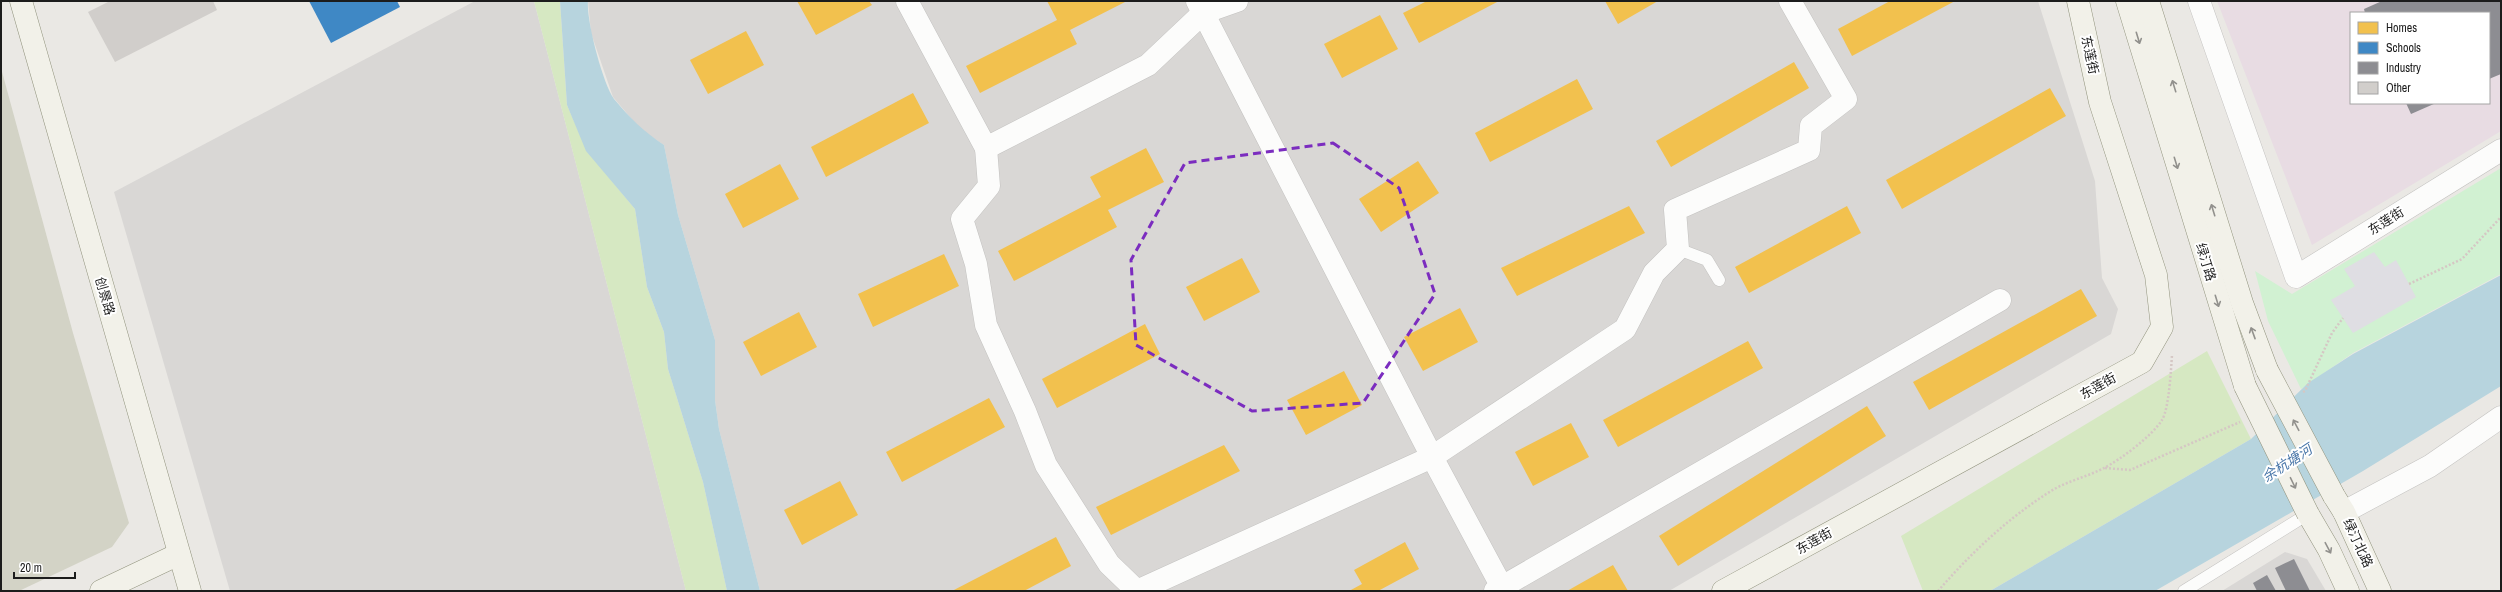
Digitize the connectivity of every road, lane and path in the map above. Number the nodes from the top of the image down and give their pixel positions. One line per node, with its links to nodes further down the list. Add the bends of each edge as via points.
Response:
1 (21, 1): 22 (street, 创景路)
2 (906, 1): 10 (street)
3 (1237, 1): 9 (street)
4 (1790, 1): 13 (street, via 1846,99 1811,126 1809,150 1675,210)
5 (2078, 1): 17 (street, 东莲街, via 2100,102 2156,275 2162,327)
6 (2127, 1): 21 (street, 绿汀路, one-way to 21, bridge, via 2244,386)
7 (2148, 1): 20 (street, 绿汀路, one-way to 7, bridge, via 2267,370 2242,303)
8 (2199, 1): 11 (street, 东莲街, via 2296,277)
9 (1200, 7): 10 (street, via 1148,65); 19 (street)
10 (986, 148): 26 (street, via 989,186 962,219 976,264 986,325 1046,465 1109,564)
11 (2501, 150)
12 (2501, 217): 15 (path, via 2462,259)
13 (1678, 249): 14 (lane, via 1707,260); 19 (street, via 1654,273 1625,329)
14 (1719, 280)
15 (2409, 284)
16 (2000, 300): 23 (street)
17 (2154, 340): 27 (street, 东莲街, via 2142,362); 28 (path, via 2172,351 2170,384 2163,419 2146,438 2105,468 2053,490 2018,513 1958,568)
18 (2501, 417): 20 (street, via 2430,466)
19 (1432, 457): 23 (street); 26 (street)
20 (2339, 504): 31 (street, 绿汀北路)
21 (2308, 514): 29 (lane); 30 (street, one-way to 30, via 2329,550)
22 (179, 554): 24 (street); 25 (street, 创景路)
23 (1500, 590)
24 (102, 591)
25 (190, 591)
26 (1137, 591)
27 (1723, 591)
28 (1938, 591)
29 (2184, 591)
30 (2348, 591)
31 (2380, 591)

